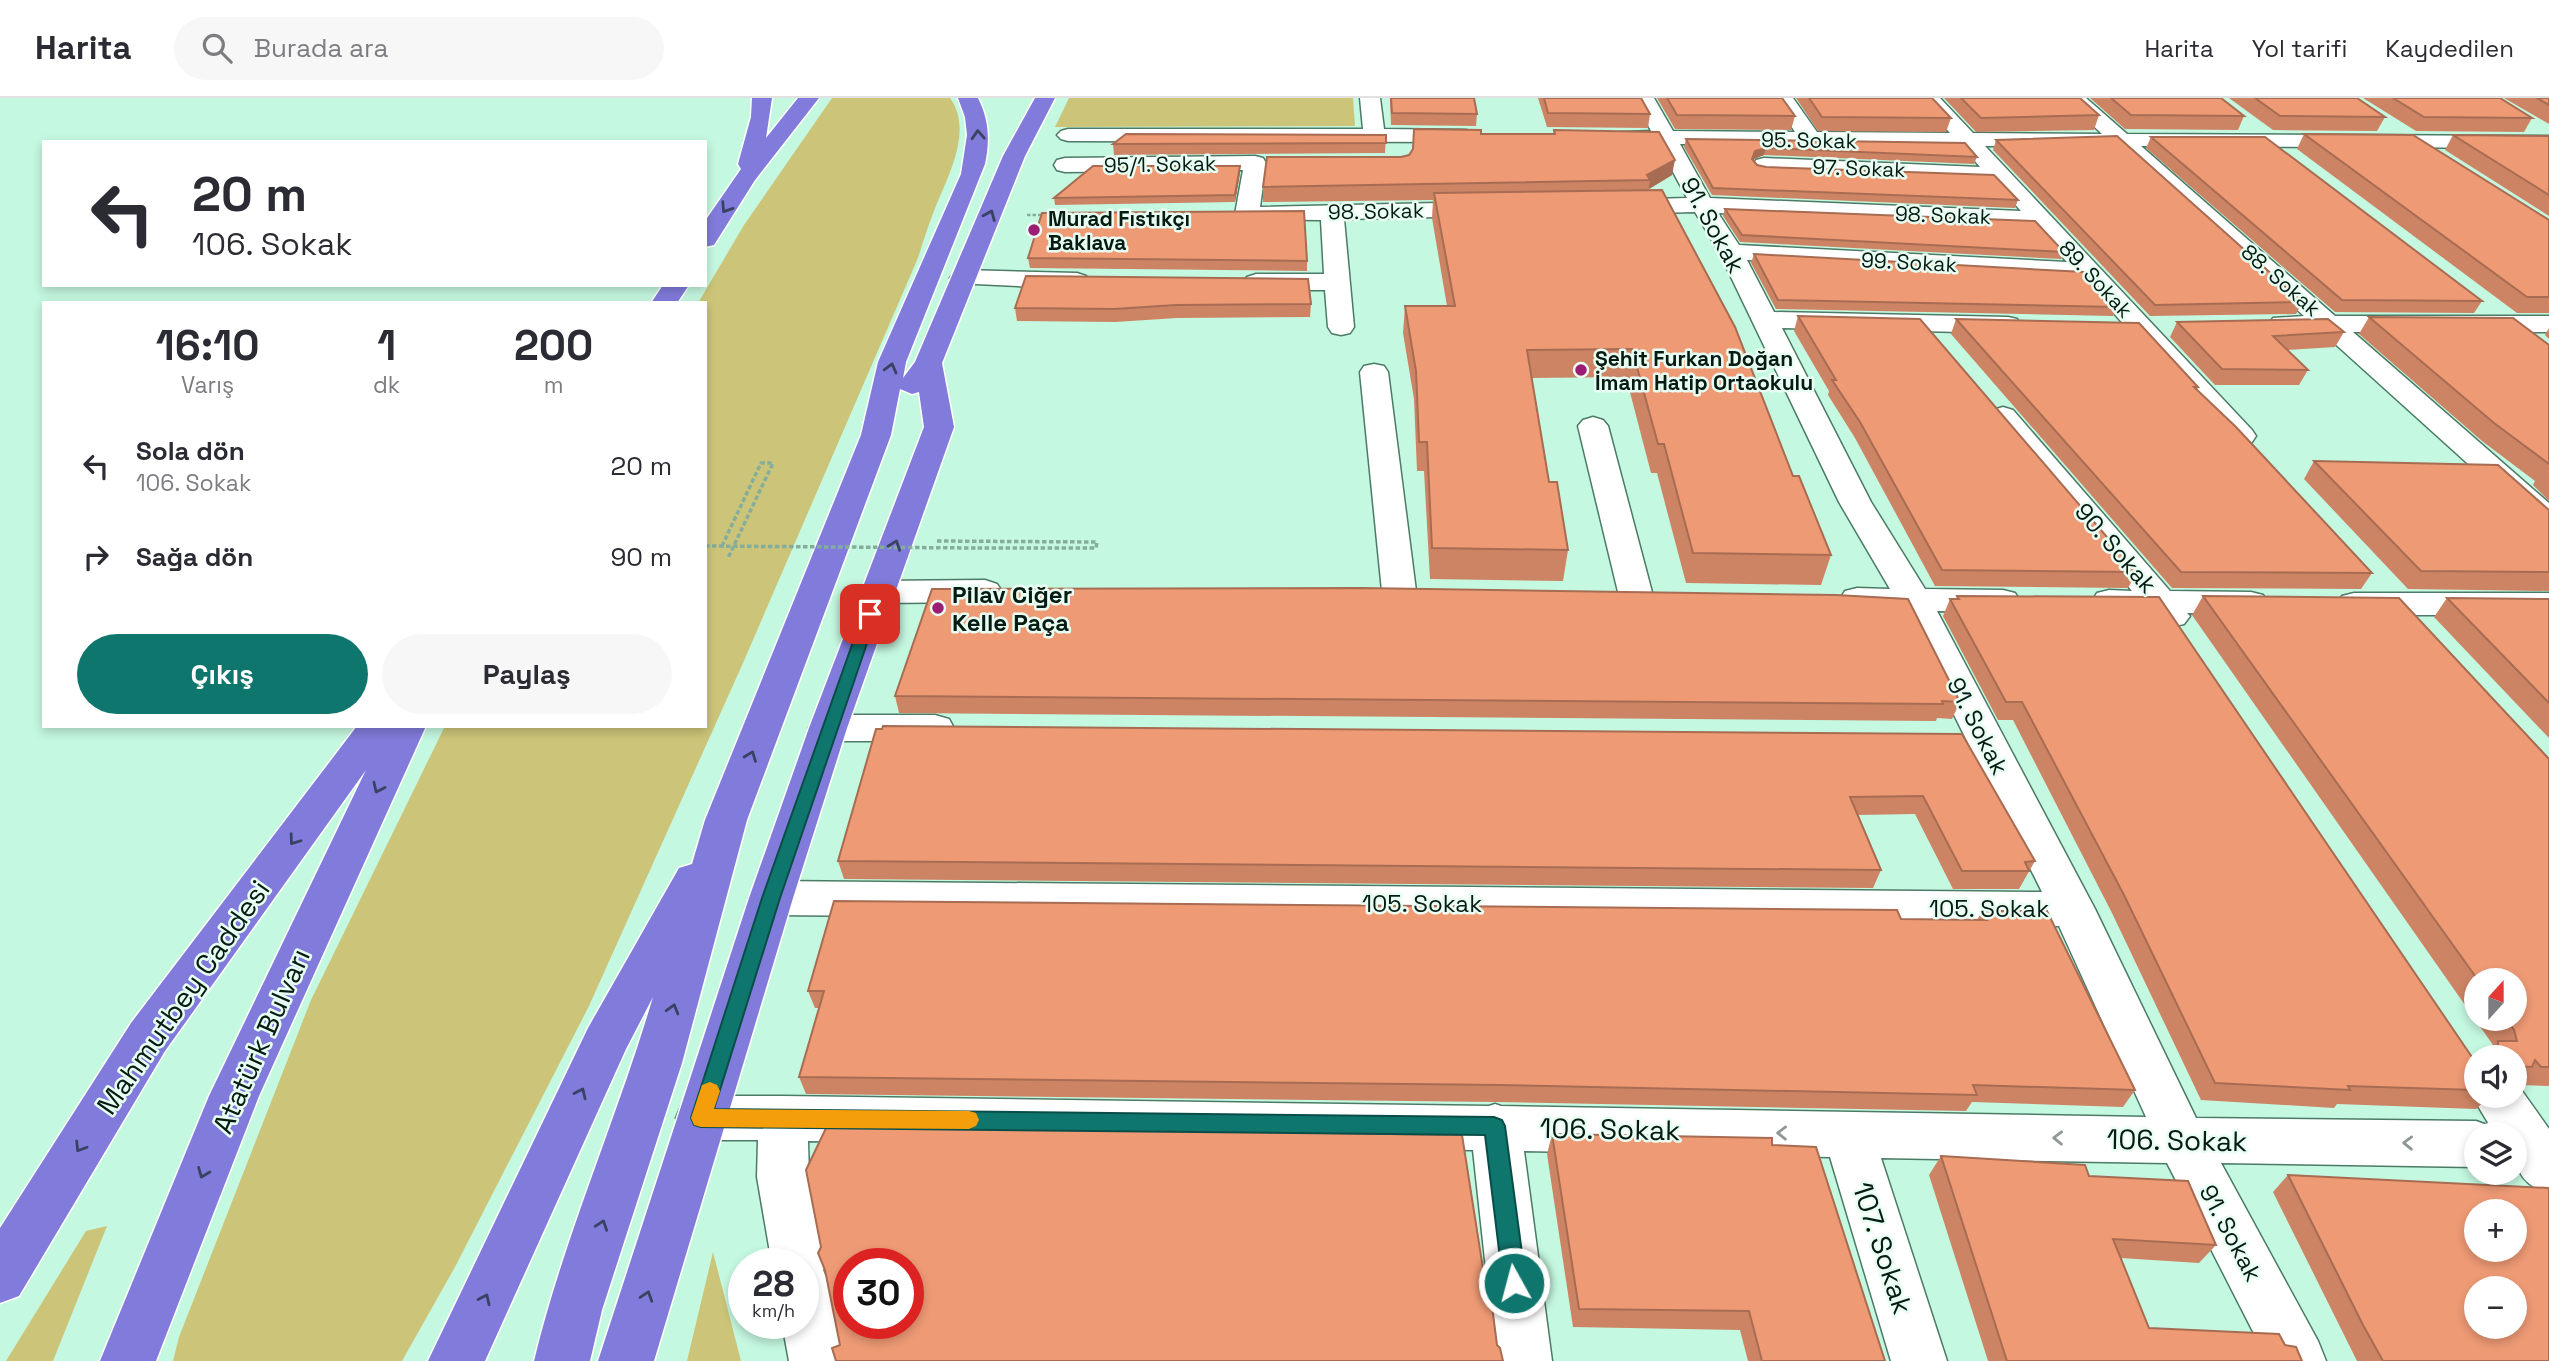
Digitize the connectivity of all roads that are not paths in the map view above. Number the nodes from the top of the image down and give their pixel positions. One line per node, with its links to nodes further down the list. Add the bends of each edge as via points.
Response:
1 (762, 98): 32 (highway)
2 (809, 98): 32 (highway)
3 (968, 98): 41 (highway, one-way to 3, via 979,146 979,128)
4 (1045, 98): 44 (highway, one-way to 4, via 1014,156)
5 (1370, 98): 14 (street)
6 (1644, 98): 24 (street, 91. Sokak)
7 (1783, 98): 19 (street)
8 (1929, 98): 22 (street, 89. Sokak)
9 (2074, 98): 18 (street, 88. Sokak)
10 (2241, 119): 20 (street)
11 (2376, 119): 21 (street)
12 (2528, 123): 16 (street)
13 (1068, 135): 14 (street)
14 (1374, 135): 15 (street, via 1399,144)
15 (1483, 136)
16 (2549, 136)
17 (1594, 137): 24 (street, 95. Sokak)
18 (2119, 138): 20 (street, 95. Sokak); 22 (street, 95. Sokak); 50 (street, 88. Sokak)
19 (1811, 140): 22 (street, 95. Sokak); 24 (street, 95. Sokak)
20 (2269, 141): 21 (street, 95. Sokak); 30 (street)
21 (2409, 141): 23 (street, 95. Sokak); 27 (street)
22 (1968, 142): 31 (street, 89. Sokak)
23 (2549, 142)
24 (1682, 154): 33 (street, 91. Sokak)
25 (1255, 163): 26 (street, 95/1. Sokak); 29 (street, 95/1. Sokak); 38 (street, 95/1. Sokak)
26 (1282, 163)
27 (2444, 163)
28 (1747, 164): 31 (street, 97. Sokak)
29 (1065, 165)
30 (2302, 165)
31 (1998, 174): 39 (street, 89. Sokak)
32 (746, 177): 40 (highway, one-way to 40)
33 (1702, 205): 34 (street, 98. Sokak); 39 (street, 98. Sokak); 42 (street, 91. Sokak)
34 (1592, 207)
35 (1510, 208): 36 (street, 98. Sokak)
36 (1332, 212): 38 (street, 98. Sokak); 47 (street)
37 (1220, 214): 38 (street, 98. Sokak)
38 (1247, 214)
39 (2041, 219): 43 (street, 89. Sokak)
40 (707, 237)
41 (943, 245): 44 (highway); 65 (highway, one-way to 41, via 892,362)
42 (1731, 252): 43 (street, 99. Sokak); 49 (street, 91. Sokak)
43 (2088, 271): 58 (street, 89. Sokak)
44 (964, 278): 45 (street); 61 (highway)
45 (1096, 281)
46 (1230, 282): 47 (street)
47 (1337, 282): 56 (street)
48 (2476, 299): 52 (street)
49 (1763, 320): 51 (street); 74 (street, 91. Sokak, via 1855,502)
50 (2330, 323): 52 (street); 53 (street); 67 (street, 88. Sokak)
51 (1924, 324): 54 (street); 60 (street)
52 (2509, 324): 59 (street)
53 (2262, 325)
54 (2032, 326)
55 (2181, 326): 58 (street)
56 (1340, 327)
57 (2099, 327): 58 (street)
58 (2140, 327): 66 (street, 89. Sokak)
59 (2544, 336)
60 (1950, 355)
61 (928, 363): 65 (highway); 71 (highway, one-way to 61, via 939,427)
62 (1374, 372): 70 (street, via 1413,592)
63 (1977, 386): 77 (street, 90. Sokak)
64 (1593, 426): 72 (street)
65 (876, 435): 90 (highway, one-way to 65)
66 (2264, 461)
67 (2549, 520)
68 (2368, 573): 80 (street)
69 (1017, 591): 71 (street)
70 (1364, 591)
71 (878, 592): 86 (highway)
72 (1636, 596)
73 (1830, 599): 74 (street)
74 (1914, 600): 75 (street); 89 (street, 91. Sokak)
75 (2038, 601)
76 (2079, 601): 77 (street)
77 (2162, 602): 78 (street); 83 (street, 90. Sokak)
78 (2286, 603)
79 (2328, 603): 80 (street)
80 (2397, 604): 81 (street); 82 (street)
81 (2549, 604)
82 (2425, 635)
83 (2194, 648)
84 (377, 728): 102 (highway, Mahmutbey Caddesi, one-way to 102, via 148,1037)
85 (406, 728): 104 (highway, Atatürk Bulvarı, one-way to 104, via 234,1096)
86 (828, 728): 87 (street); 91 (highway)
87 (964, 728)
88 (1943, 736): 89 (street)
89 (1984, 737): 92 (street, 91. Sokak)
90 (726, 820): 105 (highway, one-way to 90, via 605,1042); 106 (highway, one-way to 90, via 574,1310 658,1063)
91 (771, 898): 92 (street, 105. Sokak); 94 (highway)
92 (2073, 909): 98 (street, 91. Sokak)
93 (2506, 1108): 100 (street)
94 (701, 1118): 95 (street, 106. Sokak); 107 (highway, one-way to 94)
95 (783, 1118): 96 (street, 106. Sokak); 101 (street, via 782,1177)
96 (1494, 1126): 97 (street, 106. Sokak, one-way to 96); 109 (street)
97 (1848, 1134): 98 (street, 106. Sokak, one-way to 97); 110 (street, 107. Sokak)
98 (2182, 1141): 99 (street, 106. Sokak, one-way to 98); 111 (street, 91. Sokak)
99 (2464, 1144)
100 (2536, 1151)
101 (796, 1248)
102 (0, 1277)
103 (813, 1339): 108 (street)
104 (128, 1361)
105 (456, 1361)
106 (562, 1361)
107 (626, 1361)
108 (817, 1361)
109 (1524, 1361)
110 (1919, 1361)
111 (2298, 1361)

